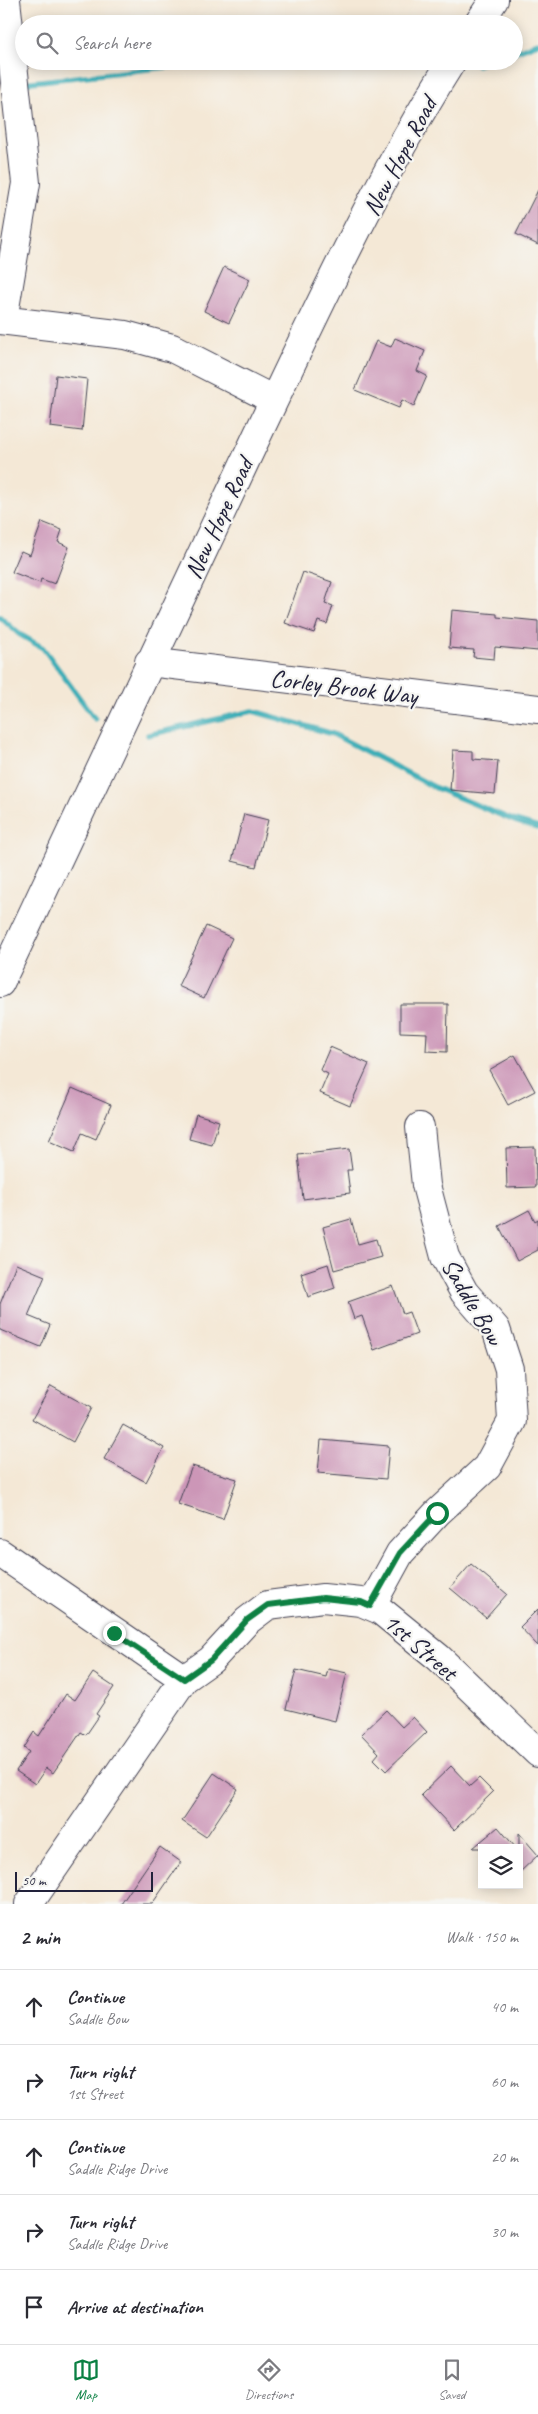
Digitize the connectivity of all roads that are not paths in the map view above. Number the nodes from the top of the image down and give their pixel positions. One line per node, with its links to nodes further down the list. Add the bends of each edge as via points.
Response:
1 (6, 0): 5 (street, via 26,184)
2 (494, 0): 3 (street)
3 (484, 15)
4 (446, 70): 6 (street, New Hope Road, via 415,120)
5 (2, 320): 6 (street, via 125,335 172,348)
6 (274, 400): 7 (street, New Hope Road)
7 (149, 662): 8 (street, Corley Brook Way); 9 (street, New Hope Road)
8 (538, 709)
9 (0, 983)
10 (420, 1127): 12 (street, Saddle Bow, via 426,1185 445,1257 464,1292 496,1329 509,1369 512,1421 487,1468 437,1513 400,1553)
11 (0, 1553): 13 (street)
12 (370, 1606): 13 (street, 1st Street, via 323,1598 268,1605 247,1620 211,1660); 14 (street, 1st Street, via 380,1610 439,1658)
13 (184, 1679): 15 (street)
14 (538, 1753)
15 (28, 1904)

